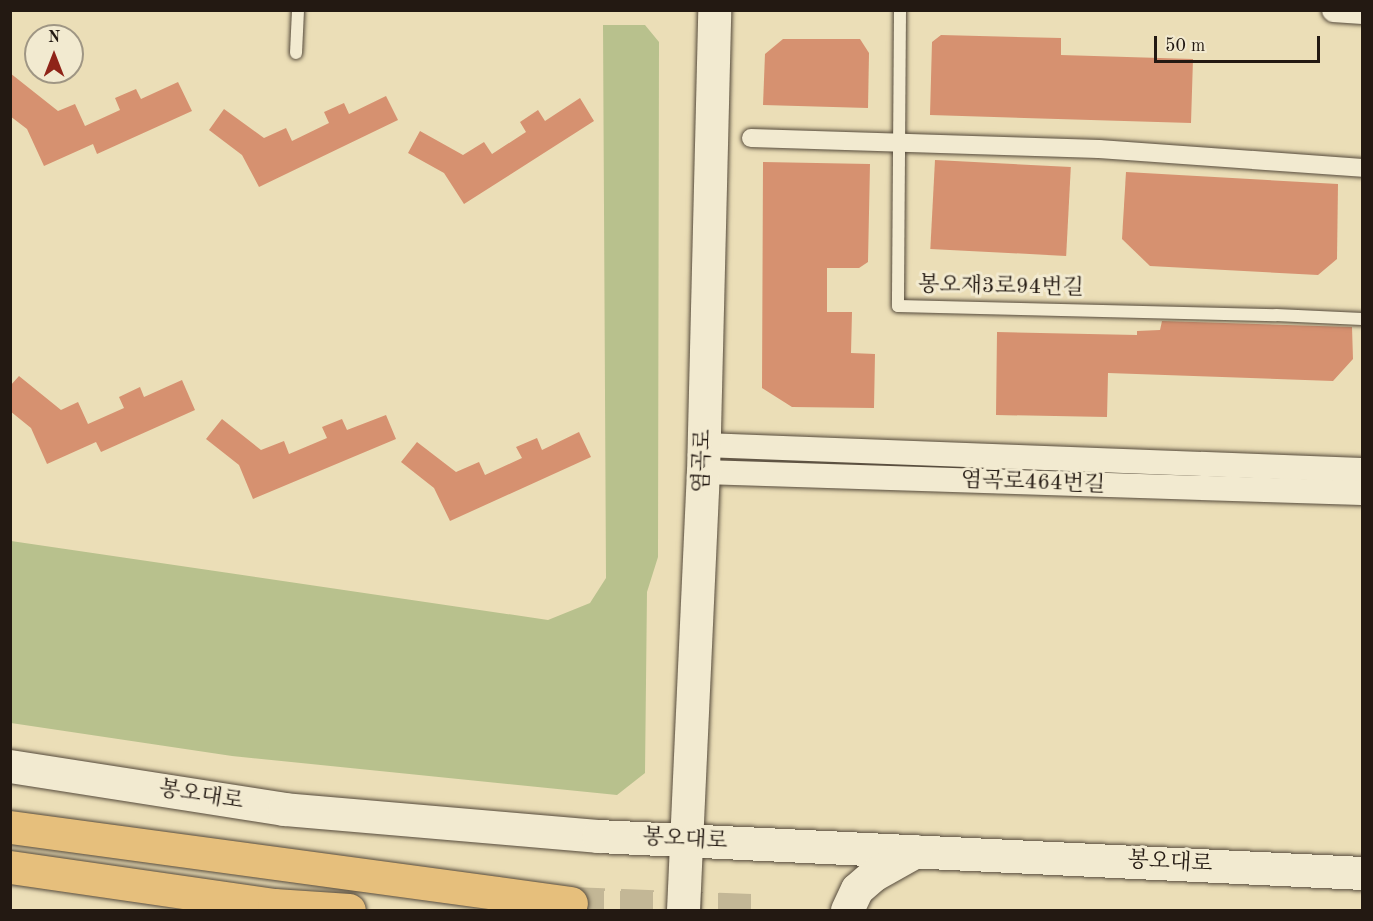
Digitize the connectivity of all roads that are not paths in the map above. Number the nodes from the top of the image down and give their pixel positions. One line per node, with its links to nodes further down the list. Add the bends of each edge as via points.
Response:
1 (298, 10): 6 (lane)
2 (714, 10): 12 (main road, 염곡로)
3 (900, 10): 8 (lane, 봉오재3로94번길)
4 (1334, 10): 5 (street)
5 (1362, 12)
6 (296, 53)
7 (751, 138): 8 (street)
8 (899, 143): 9 (street, via 1099,149); 10 (lane, 봉오재3로94번길, via 898,306)
9 (1362, 168)
10 (1362, 319)
11 (754, 447): 12 (street, 염곡로464번길); 13 (street, 염곡로464번길); 14 (street, via 744,459)
12 (704, 458): 14 (street, 염곡로464번길); 19 (main road, 염곡로)
13 (1362, 470)
14 (756, 474): 15 (street, 염곡로464번길)
15 (1362, 493)
16 (10, 766): 19 (main road, 봉오대로, via 284,809 598,836)
17 (10, 809): 21 (highway)
18 (10, 827): 21 (highway)
19 (687, 839): 20 (main road, 봉오대로); 28 (main road, 염곡로)
20 (916, 851): 23 (main road, 봉오대로); 29 (main road, via 856,889)
21 (235, 859): 25 (highway)
22 (10, 867): 26 (highway)
23 (1362, 873)
24 (10, 877): 26 (highway)
25 (571, 903)
26 (274, 904): 27 (highway)
27 (349, 910)
28 (684, 910)
29 (847, 910)

